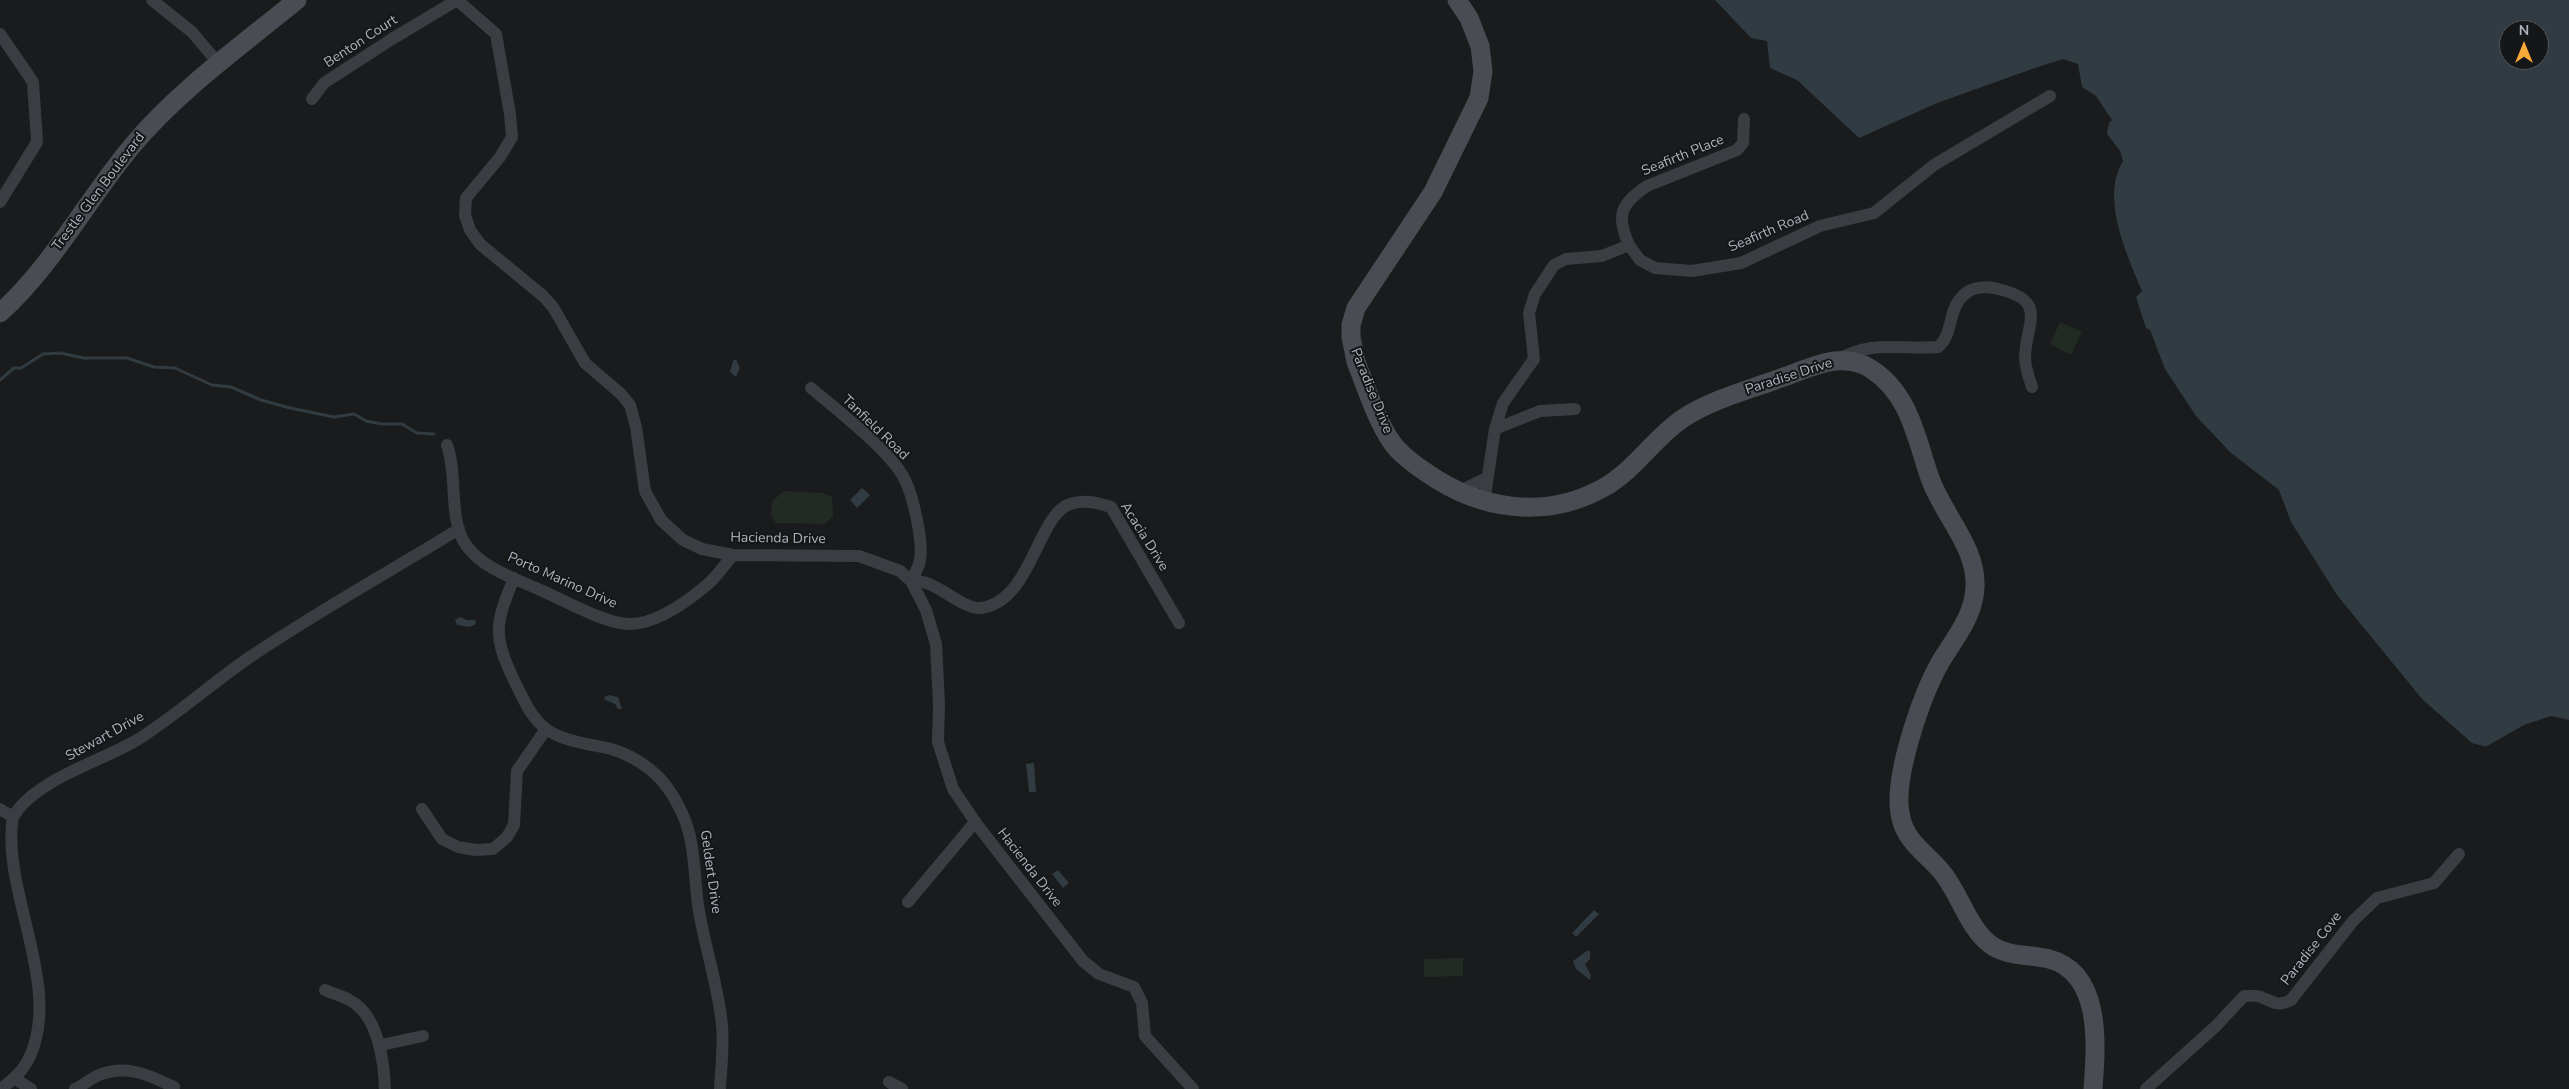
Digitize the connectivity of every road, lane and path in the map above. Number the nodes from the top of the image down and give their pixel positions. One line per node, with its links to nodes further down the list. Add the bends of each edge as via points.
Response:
1 (152, 0): 6 (street, via 192,32)
2 (298, 0): 6 (street, Trestle Glen Boulevard)
3 (457, 0): 8 (street, Benton Court, via 392,38 324,84); 23 (street, Hacienda Drive, via 496,34 512,137 466,198 465,215 470,230 480,244 543,296 553,307 585,363 630,405 645,491 661,520 683,540 702,549)
4 (1457, 0): 20 (street, Paradise Drive, via 1469,18 1480,46 1483,71 1479,98 1433,192 1356,308 1350,337 1356,362 1392,442 1424,471)
5 (0, 34): 10 (street, via 32,82 37,142)
6 (219, 64): 12 (street, Trestle Glen Boulevard, via 134,144 36,274)
7 (2050, 96): 11 (street, Seafirth Road, via 1934,165 1874,213 1820,226 1741,263 1692,271 1655,268 1640,260)
8 (312, 99)
9 (1744, 119): 11 (street, Seafirth Place, via 1743,143 1737,150 1634,194 1624,208 1621,221)
10 (0, 202)
11 (1629, 245): 17 (street, via 1602,256 1566,259 1554,265 1536,294 1529,313 1534,359 1503,403)
12 (0, 313)
13 (1836, 361): 14 (street, via 1850,352 1875,346 1938,347 1947,336 1960,298 1976,288 1994,288 2020,298 2030,309 2032,323 2025,357); 21 (street, Paradise Drive, via 1696,411 1668,430 1620,477 1596,491 1535,508); 47 (street, Paradise Drive, via 1851,361 1872,370 1901,399 1913,422 1933,487 1967,548 1975,574 1970,612 1932,678 1917,718 1899,790 1903,827 1949,882 1983,938 1995,948 2007,952 2052,960 2063,965 2080,981 2093,1018)
14 (2032, 387)
15 (811, 388): 25 (street, Tanfield Road, via 888,458 904,478 916,517 919,544 920,563)
16 (1575, 409): 17 (street, via 1540,411)
17 (1495, 428): 19 (street)
18 (447, 445): 22 (street, Porto Marino Drive)
19 (1487, 478): 20 (street); 21 (street)
20 (1458, 492): 21 (street, Paradise Drive)
21 (1484, 502)
22 (459, 529): 24 (street, Porto Marino Drive, via 466,545 476,556); 30 (street, Stewart Drive, via 251,656 138,739 42,787)
23 (732, 555): 24 (street, Porto Marino Drive, via 709,584 664,614 628,624 610,620); 25 (street, Hacienda Drive, via 859,556 900,571)
24 (514, 578): 27 (street, Geldert Drive, via 501,609 498,639 522,697)
25 (911, 582): 26 (street, Acacia Drive, via 926,582 980,608 999,602 1019,583 1053,518 1068,504 1090,501 1111,507); 31 (street, Hacienda Drive, via 926,610 936,644 938,742 953,789)
26 (1179, 623)
27 (546, 729): 29 (street, via 517,771 514,825 507,838 493,849 458,847 442,839); 44 (street, Geldert Drive, via 633,759 666,785 683,810 693,844 698,906 722,1025)
28 (0, 809): 30 (street)
29 (422, 809)
30 (13, 816): 37 (street, Stewart Drive, via 2,845 4,883 34,997 35,1020 34,1041 27,1062)
31 (975, 822): 33 (street); 46 (street, Hacienda Drive, via 1083,960 1099,974 1134,987 1142,1003 1145,1036)
32 (2459, 854): 48 (street, Paradise Cove, via 2434,883 2377,898 2353,921 2291,1000 2282,1004 2259,996 2244,996)
33 (908, 902)
34 (325, 990): 36 (street, via 352,1002 367,1019)
35 (423, 1036): 36 (street)
36 (381, 1045): 43 (street)
37 (14, 1078): 40 (street, Stewart Drive); 41 (street)
38 (889, 1082): 45 (street)
39 (174, 1087): 42 (street, via 131,1070 115,1070)
40 (1, 1089)
41 (32, 1089)
42 (75, 1089)
43 (386, 1089)
44 (720, 1089)
45 (902, 1089)
46 (1193, 1089)
47 (2093, 1089)
48 (2146, 1089)

